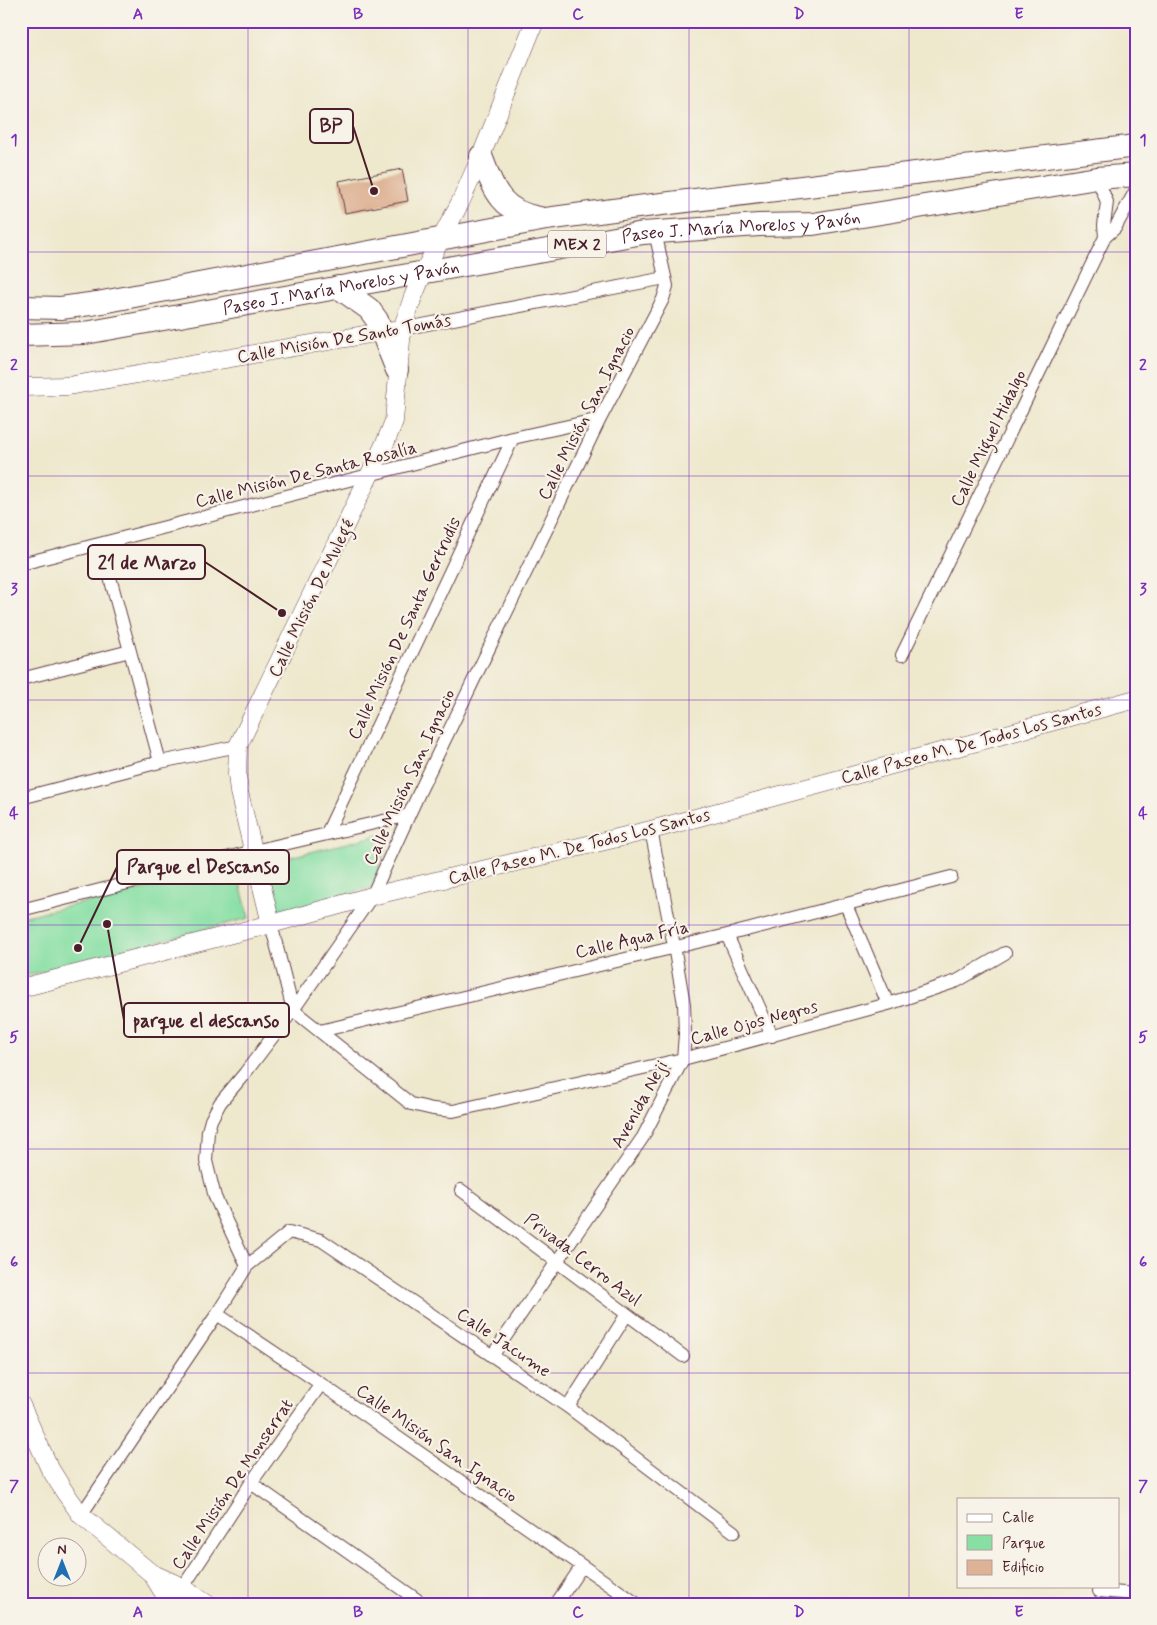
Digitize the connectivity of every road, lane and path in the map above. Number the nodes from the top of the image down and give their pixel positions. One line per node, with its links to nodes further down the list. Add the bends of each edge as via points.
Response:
1 (534, 21): 3 (main road)
2 (1136, 146): 7 (highway, Paseo J. María Morelos y Pavón / MEX 2)
3 (481, 156): 7 (highway, via 496,193 505,203 514,211); 10 (main road)
4 (1136, 176): 5 (highway, Paseo J. María Morelos y Pavón / MEX 2)
5 (1097, 178): 8 (highway, Paseo J. María Morelos y Pavón / MEX 2, via 813,224); 9 (street, Calle Miguel Hidalgo, via 1107,202)
6 (1136, 190): 9 (street, Calle Miguel Hidalgo, via 1115,228)
7 (546, 219): 10 (highway, Paseo J. María Morelos y Pavón / MEX 2)
8 (655, 232): 11 (highway, Paseo J. María Morelos y Pavón / MEX 2, via 606,238); 12 (street, Calle Misión San Ignacio)
9 (1105, 237): 25 (street, Calle Miguel Hidalgo)
10 (443, 238): 11 (main road); 14 (highway, Paseo J. María Morelos y Pavón / MEX 2, via 97,303 60,308)
11 (423, 273): 13 (highway, Paseo J. María Morelos y Pavón / MEX 2); 15 (main road)
12 (665, 278): 15 (street, Calle Misión De Santo Tomás); 19 (street, Calle Misión San Ignacio, via 667,286 663,300)
13 (338, 287): 15 (highway); 16 (highway, Paseo J. María Morelos y Pavón / MEX 2, via 85,332)
14 (21, 307)
15 (392, 330): 17 (highway); 18 (main road, Calle Misión De Santo Tomás, via 68,386)
16 (21, 335)
17 (397, 370): 21 (main road, Calle Misión De Mulegé, via 394,421)
18 (21, 387)
19 (600, 419): 20 (street, Calle Misión De Santa Rosalía); 31 (street, Calle Misión San Ignacio)
20 (512, 438): 21 (street, Calle Misión De Santa Rosalía); 33 (street, Calle Misión De Santa Gertrudis)
21 (371, 476): 22 (street, Calle Misión De Santa Rosalía); 28 (main road, Calle Misión De Mulegé)
22 (101, 544): 23 (street, Calle Misión De Santa Rosalía); 24 (street)
23 (21, 564)
24 (130, 651): 26 (street); 29 (street)
25 (902, 655)
26 (21, 679)
27 (1136, 699): 32 (main road, Calle Paseo M. De Todos Los Santos)
28 (238, 746): 29 (street); 34 (main road, Calle Misión De Mulegé, via 239,792)
29 (160, 762): 30 (street)
30 (21, 798)
31 (409, 815): 33 (street); 36 (street, Calle Misión San Ignacio)
32 (651, 830): 36 (main road, Calle Paseo M. De Todos Los Santos); 41 (street, Avenida Neji)
33 (327, 834): 34 (street)
34 (254, 851): 38 (street); 39 (main road, Calle Misión De Mulegé)
35 (951, 877): 37 (street, Calle Agua Fría)
36 (372, 896): 39 (main road, Calle Paseo M. De Todos Los Santos); 45 (street, Calle Misión San Ignacio)
37 (846, 905): 40 (street, Calle Agua Fría); 44 (street)
38 (21, 910)
39 (272, 924): 43 (main road, Calle Paseo M. De Todos Los Santos); 45 (street)
40 (727, 935): 41 (street, Calle Agua Fría); 47 (street)
41 (674, 946): 46 (street, Calle Agua Fría); 48 (street, Avenida Neji, via 684,1004)
42 (1005, 953): 44 (street, Calle Ojos Negros, via 957,981)
43 (21, 988)
44 (888, 1004): 47 (street, Calle Ojos Negros)
45 (293, 1010): 46 (street); 51 (street, Calle Misión San Ignacio, via 220,1103 208,1130 206,1160 215,1197)
46 (320, 1031): 48 (street, Calle Ojos Negros, via 411,1104 453,1111)
47 (772, 1036): 48 (street, Calle Ojos Negros)
48 (683, 1059): 50 (street, Avenida Neji, via 643,1137)
49 (461, 1190): 50 (street, Privada Cerro Azul)
50 (558, 1262): 53 (street, Privada Cerro Azul); 54 (street, Avenida Neji)
51 (247, 1266): 52 (street); 54 (street, Calle Jacume, via 288,1232 321,1240)
52 (217, 1314): 56 (street, Calle Misión San Ignacio); 60 (street)
53 (627, 1314): 55 (street, Privada Cerro Azul); 58 (street)
54 (492, 1356): 58 (street, Calle Jacume)
55 (683, 1356)
56 (321, 1384): 59 (street, Calle Misión De Monserrat); 62 (street, Calle Misión San Ignacio)
57 (21, 1405): 60 (main road, via 49,1467)
58 (568, 1407): 61 (street, Calle Jacume)
59 (251, 1483): 64 (street, Calle Misión De Monserrat); 69 (street)
60 (81, 1515): 63 (main road)
61 (734, 1532)
62 (582, 1566): 70 (street); 71 (street, Calle Misión San Ignacio)
63 (151, 1573): 64 (main road); 67 (main road)
64 (182, 1587): 67 (street, Calle Misión De Monserrat); 68 (main road)
65 (1099, 1591): 66 (street)
66 (1136, 1594)
67 (172, 1604)
68 (207, 1604)
69 (423, 1604)
70 (556, 1604)
71 (637, 1604)

